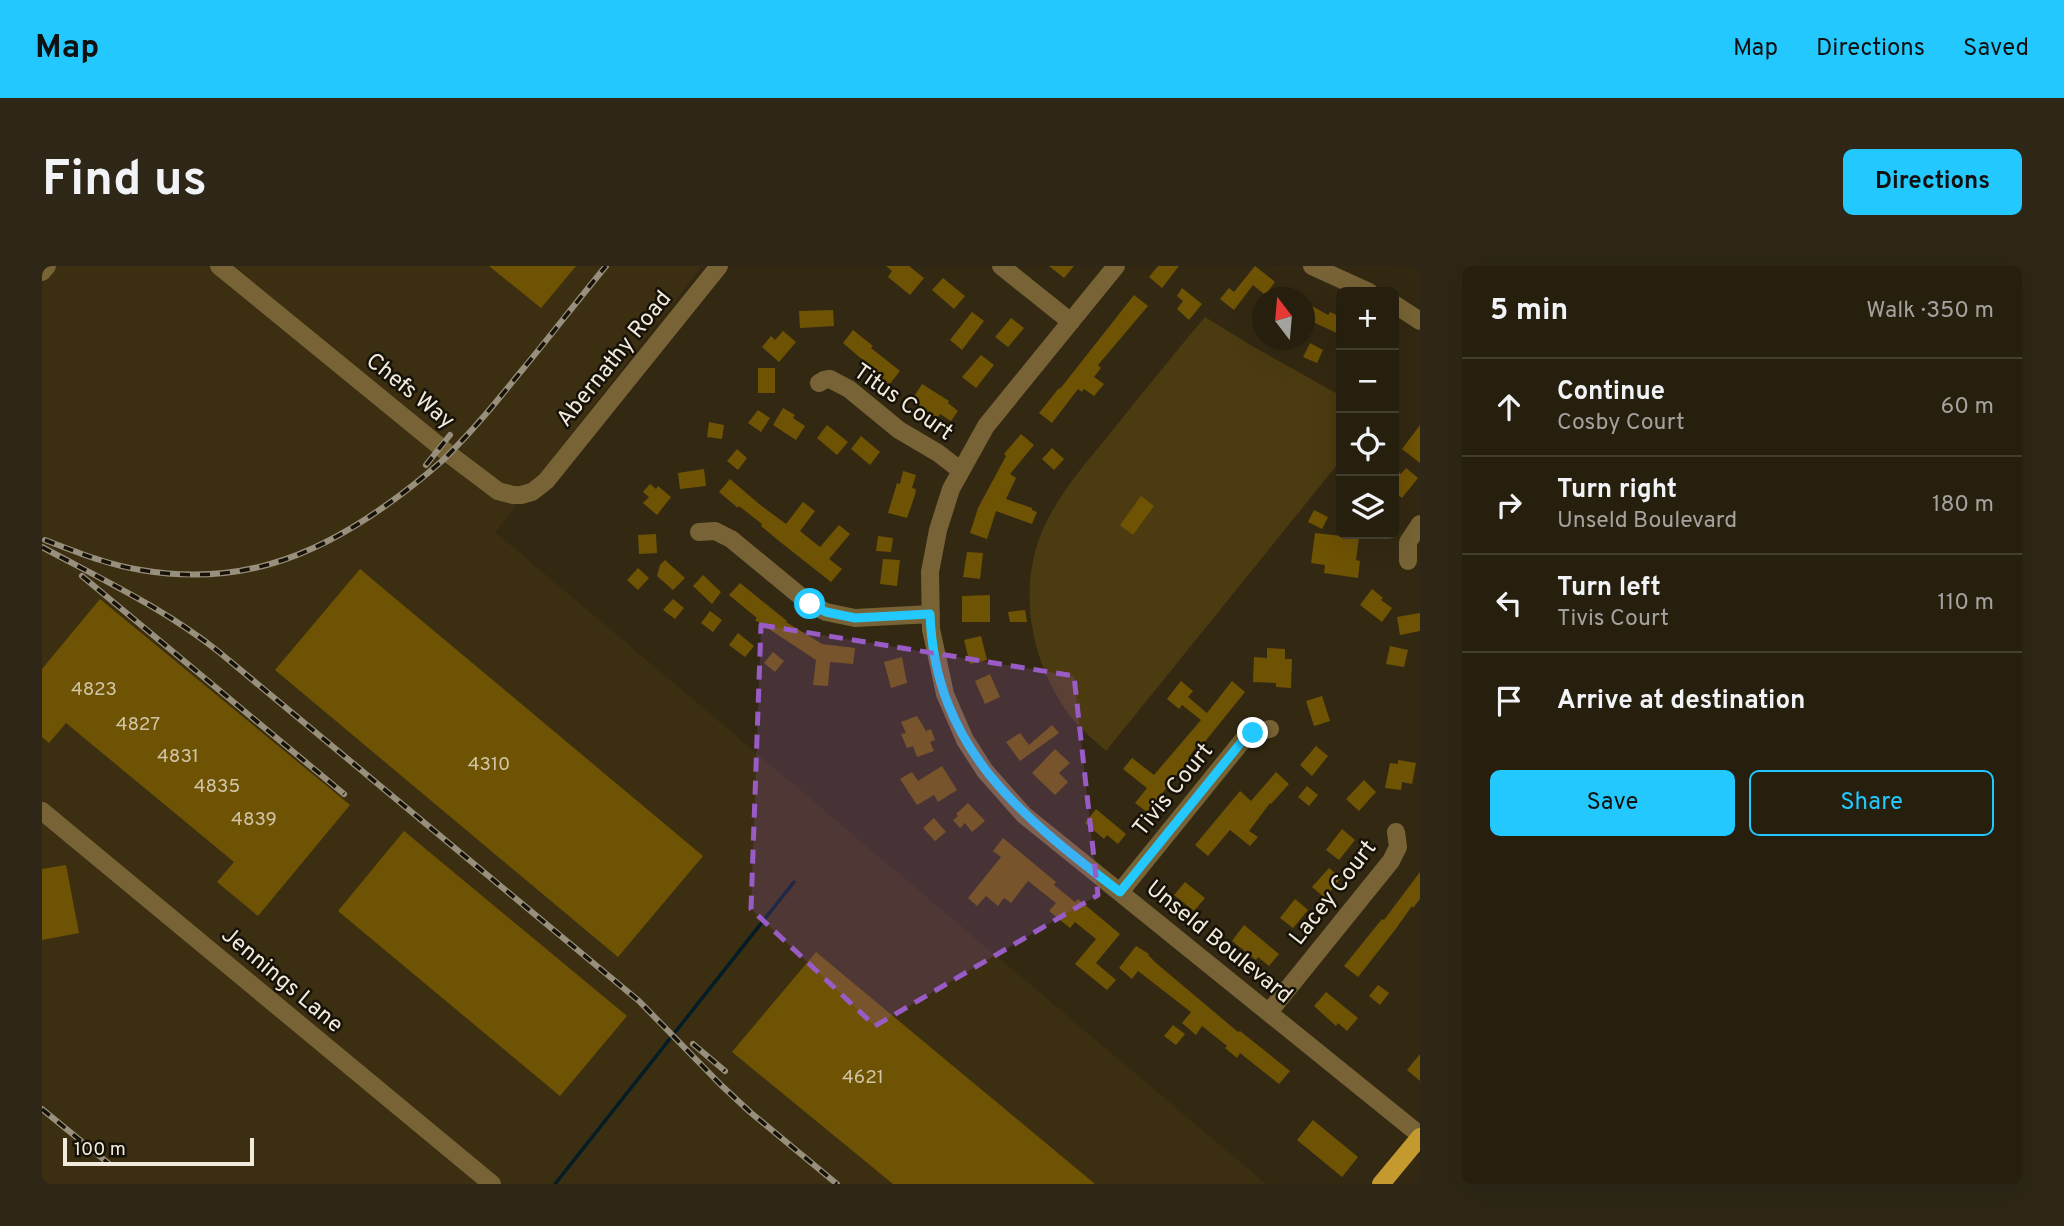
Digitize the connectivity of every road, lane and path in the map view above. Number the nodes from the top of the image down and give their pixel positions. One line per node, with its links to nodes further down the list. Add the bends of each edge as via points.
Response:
1 (47, 266): 7 (street)
2 (219, 266): 13 (street, Chefs Way, via 498,491 513,495 533,492)
3 (719, 266): 13 (street, Abernathy Road)
4 (1001, 266): 11 (street)
5 (1116, 266): 11 (street, Unseld Boulevard)
6 (1312, 266): 8 (street)
7 (42, 272)
8 (1356, 287)
9 (1399, 307): 10 (street)
10 (1420, 321)
11 (1070, 322): 14 (street, Unseld Boulevard, via 986,426)
12 (819, 383): 14 (street, Titus Court, via 830,379 849,389)
13 (572, 449)
14 (960, 470): 18 (street, Unseld Boulevard, via 937,530)
15 (1420, 524): 17 (street, via 1408,542)
16 (699, 532): 18 (street, via 715,531 731,539 826,612 855,618)
17 (1408, 561)
18 (930, 614): 22 (street, Unseld Boulevard, via 945,694 985,771 1024,815)
19 (1270, 729): 22 (street, Tivis Court, via 1243,740)
20 (42, 811): 25 (street, Jennings Lane)
21 (1396, 832): 23 (street, Lacey Court, via 1398,847 1391,860)
22 (1120, 892): 23 (street, Unseld Boulevard)
23 (1269, 1012): 24 (street, Unseld Boulevard)
24 (1420, 1136): 26 (main road)
25 (492, 1184)
26 (1381, 1184)

